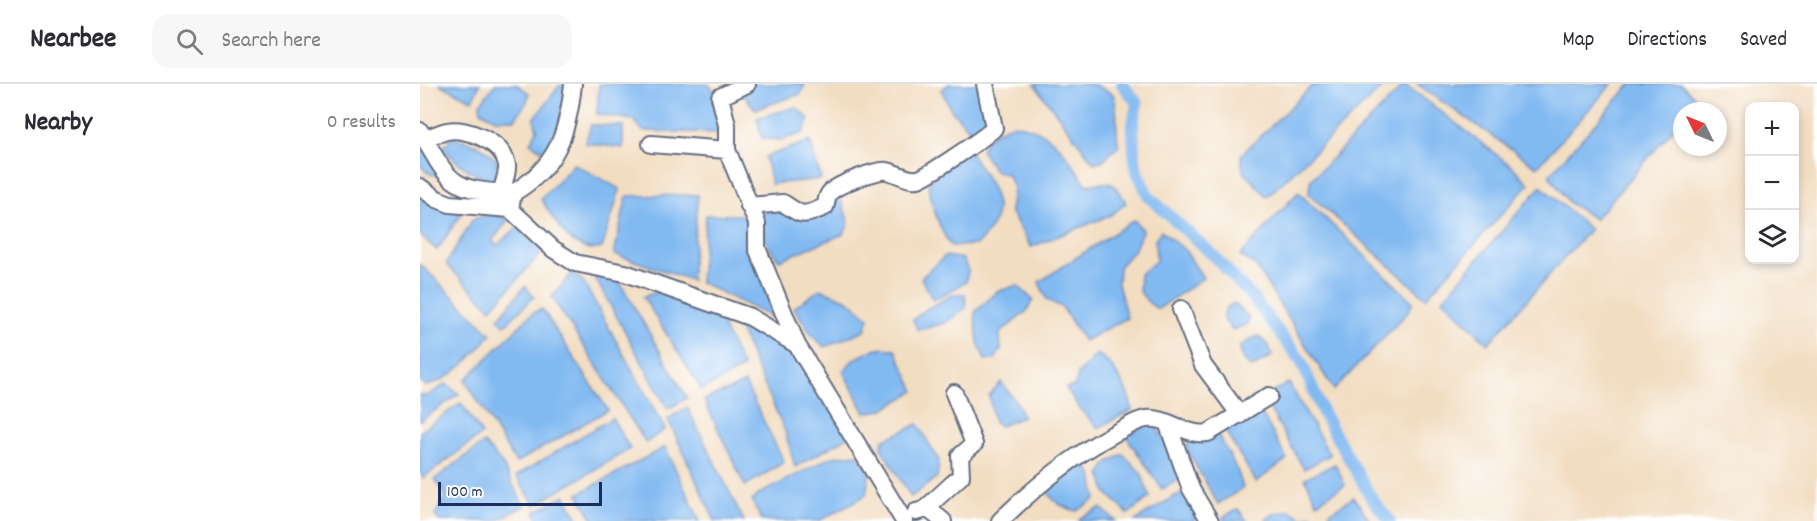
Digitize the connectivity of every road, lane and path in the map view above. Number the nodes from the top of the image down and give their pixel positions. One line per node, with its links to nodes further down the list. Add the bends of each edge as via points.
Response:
1 (573, 84): 8 (street, via 571,109 553,158 536,179)
2 (747, 84): 6 (street, via 720,97 727,125)
3 (985, 84): 9 (street, via 994,120 991,132 926,177 913,179 882,170 831,192 825,207 804,215 783,203)
4 (422, 135): 8 (street, via 439,167 458,184); 8 (street, via 464,131 491,142 507,166)
5 (651, 144): 6 (street)
6 (727, 150): 9 (street)
7 (420, 187): 8 (street, via 450,204)
8 (508, 198): 11 (street, via 553,249 575,263 625,273 750,317)
9 (749, 206): 11 (street, via 757,223 759,254)
10 (1181, 309): 14 (street, via 1203,365)
11 (797, 345): 17 (street)
12 (954, 393): 16 (street, via 974,444 960,456 961,476)
13 (1269, 396): 14 (street)
14 (1240, 415): 15 (street, via 1214,432 1202,434)
15 (1168, 424): 19 (street, via 1147,418 1088,447 1053,472); 20 (street, via 1191,489)
16 (925, 508): 17 (street); 18 (street)
17 (904, 521)
18 (943, 521)
19 (1000, 521)
20 (1210, 521)

